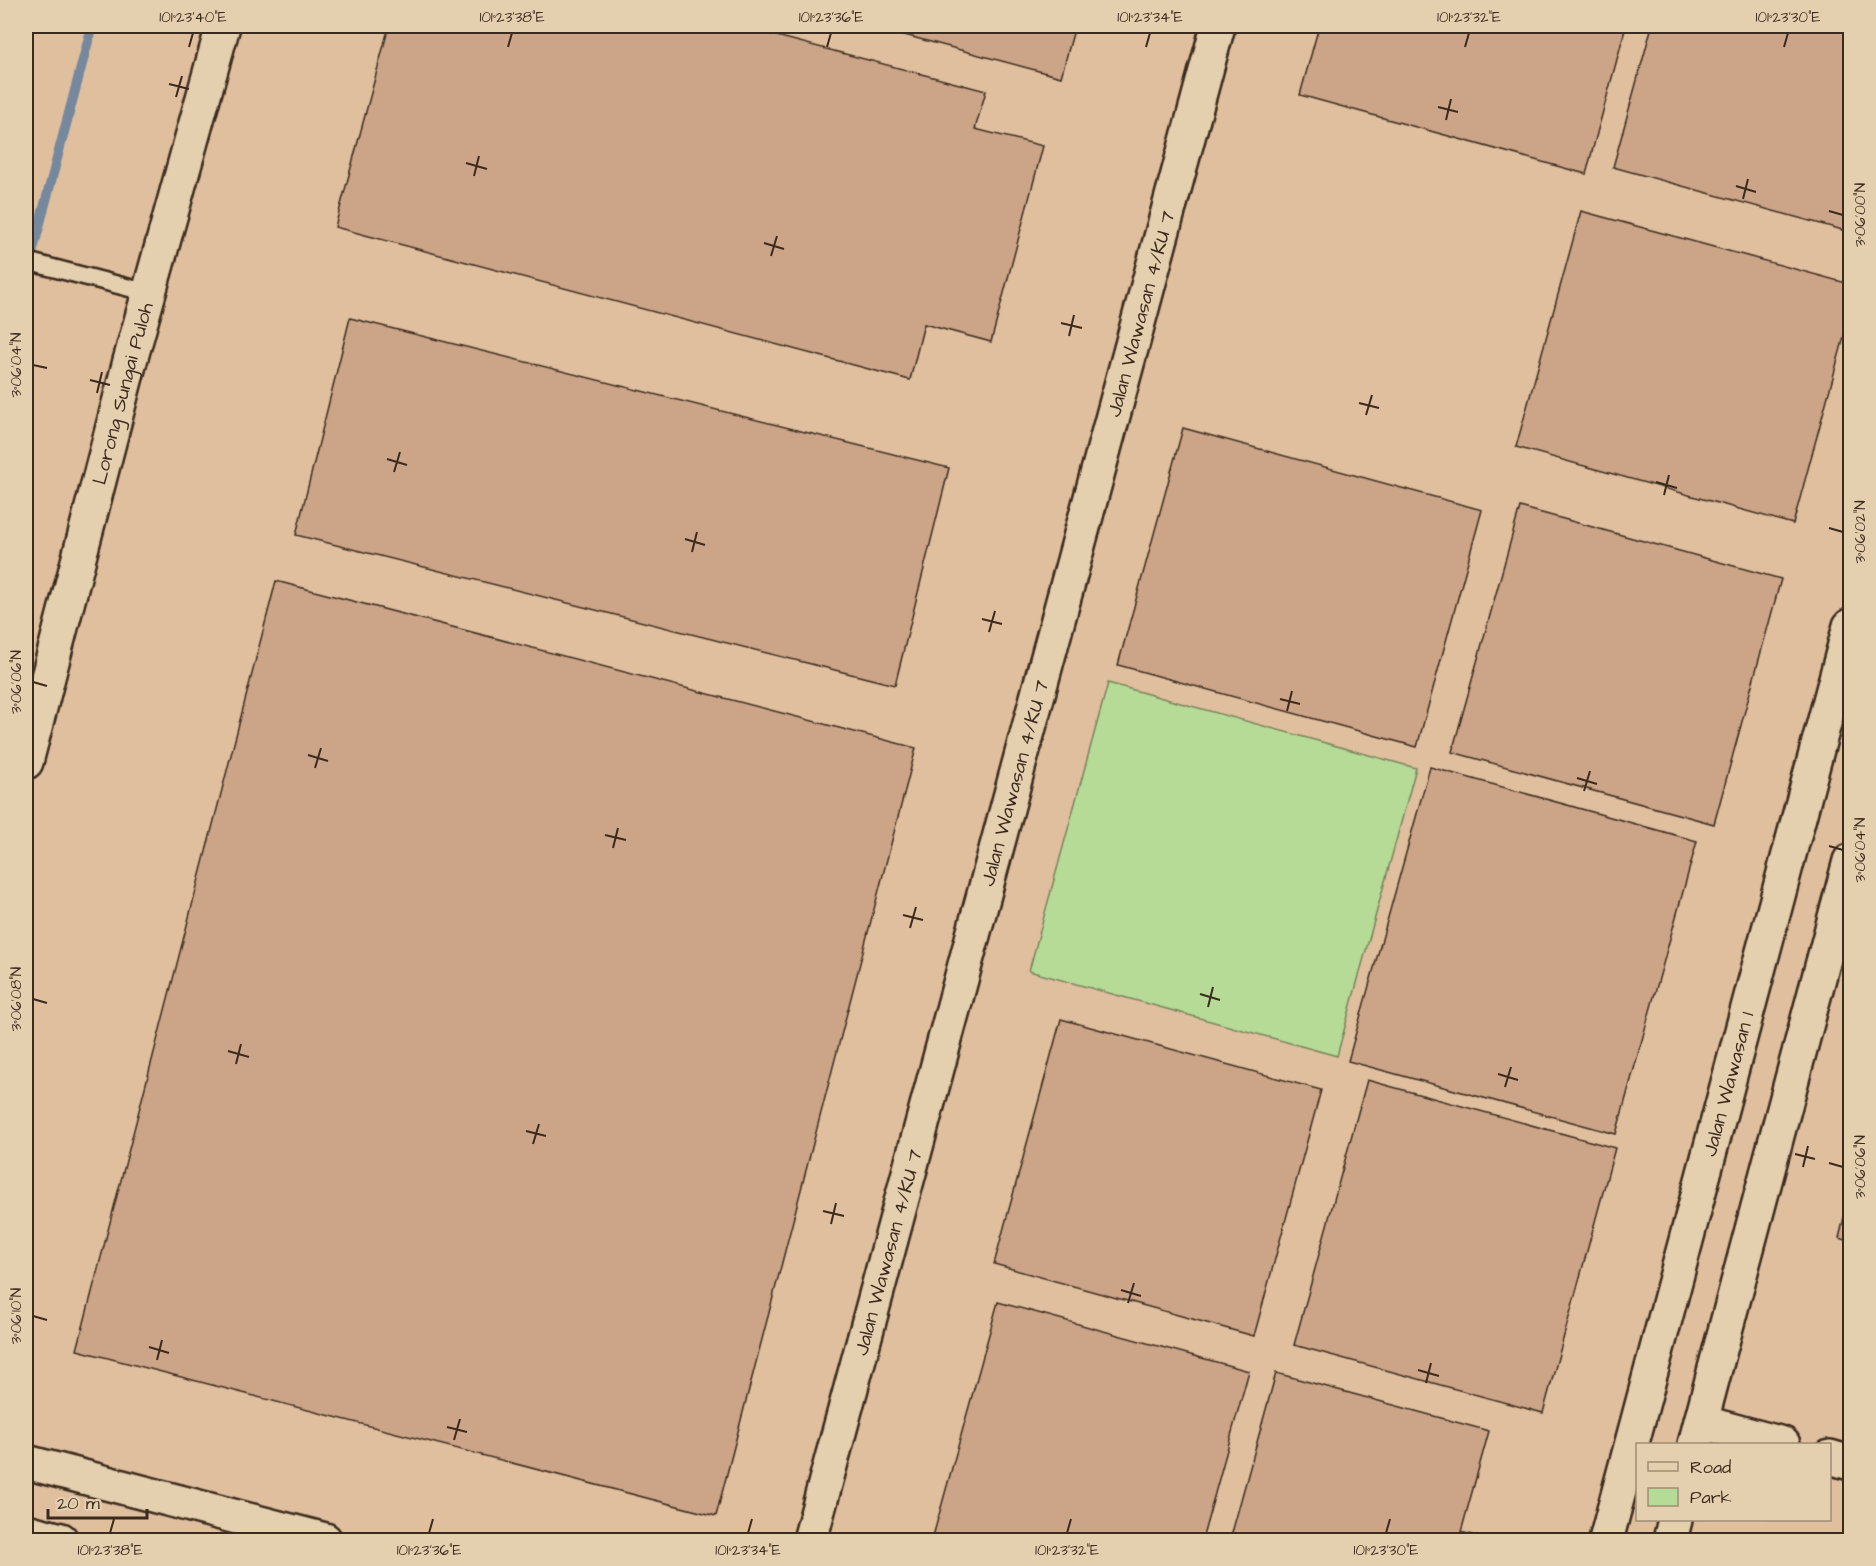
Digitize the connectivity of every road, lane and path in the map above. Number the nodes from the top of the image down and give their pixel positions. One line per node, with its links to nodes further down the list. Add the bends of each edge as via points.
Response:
1 (223, 26): 4 (street, Lorong Sungai Puloh)
2 (1218, 26): 17 (street, Jalan Wawasan 4/KU 7)
3 (26, 261): 4 (lane)
4 (149, 293): 6 (street, Lorong Sungai Puloh)
5 (1851, 626): 18 (street, Jalan Wawasan 1)
6 (26, 762)
7 (1851, 861): 8 (street)
8 (1698, 1433): 9 (street)
9 (1775, 1443)
10 (1831, 1457): 12 (street)
11 (26, 1462): 16 (street)
12 (1851, 1463)
13 (1675, 1521): 19 (street)
14 (26, 1531): 15 (street)
15 (61, 1540)
16 (325, 1540)
17 (810, 1540)
18 (1606, 1540)
19 (1670, 1540)

